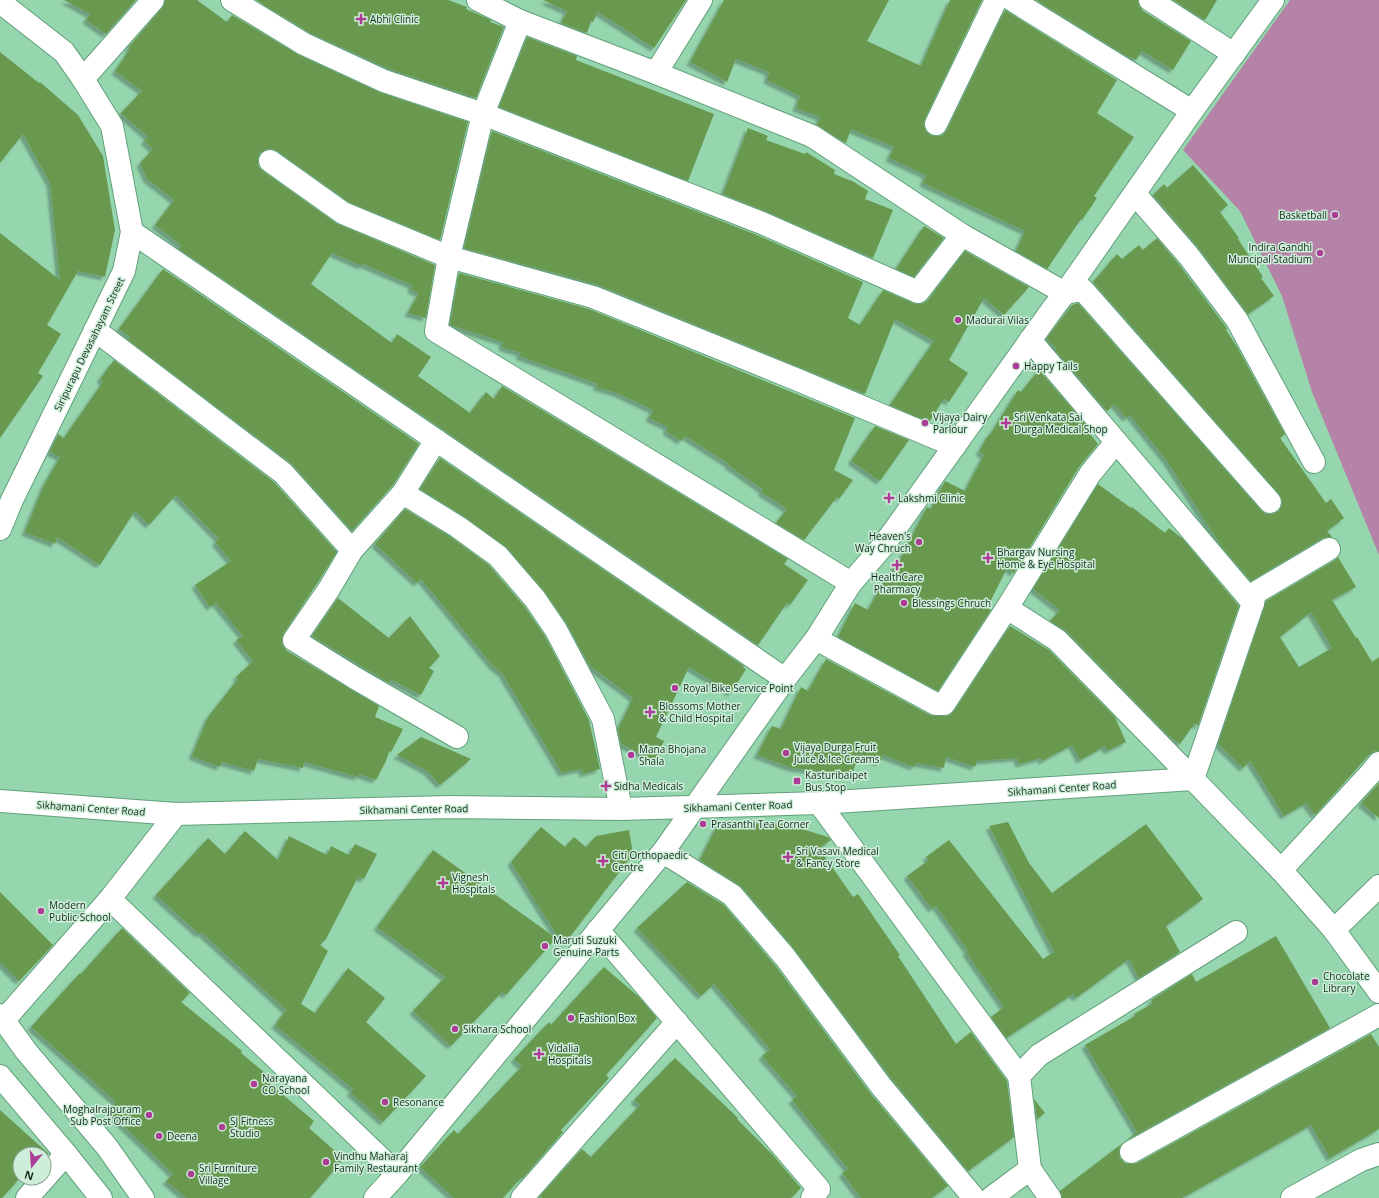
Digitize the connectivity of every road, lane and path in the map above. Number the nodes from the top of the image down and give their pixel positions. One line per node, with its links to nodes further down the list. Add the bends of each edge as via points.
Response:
1 (153, 0): 13 (street)
2 (232, 0): 15 (street, via 304,44 378,78)
3 (478, 0): 10 (street)
4 (701, 0): 12 (street)
5 (996, 0): 16 (street)
6 (1012, 0): 14 (street)
7 (1150, 0): 11 (street)
8 (1273, 0): 11 (street)
9 (0, 2): 13 (street, Siripurapu Devasahayam Street, via 64,52)
10 (520, 21): 12 (street); 15 (street)
11 (1234, 54): 14 (street)
12 (656, 73): 20 (street, via 812,136)
13 (83, 79): 19 (street, Siripurapu Devasahayam Street, via 112,126)
14 (1192, 112): 18 (street)
15 (483, 114): 20 (street, via 762,223 918,292); 21 (street)
16 (936, 124)
17 (270, 161): 21 (street, via 344,213)
18 (1135, 194): 22 (street); 28 (street, via 1188,255 1237,320)
19 (132, 232): 23 (street, Siripurapu Devasahayam Street, via 124,271); 25 (street)
20 (962, 235): 22 (street)
21 (449, 257): 27 (street, via 593,297); 34 (street, via 436,331)
22 (1065, 293): 24 (street); 30 (street, via 1083,290)
23 (95, 330): 31 (street, Siripurapu Devasahayam Street); 33 (street, via 283,473)
24 (1030, 340): 26 (street); 27 (street)
25 (436, 440): 29 (street); 38 (street)
26 (1116, 442): 35 (street); 36 (street, via 1090,474)
27 (955, 446): 34 (street, via 883,546)
28 (1314, 462)
29 (403, 492): 33 (street); 45 (street, via 498,556 552,624 603,719)
30 (1270, 502)
31 (0, 529)
32 (1329, 549): 35 (street, via 1255,593)
33 (352, 550): 39 (street, via 294,640)
34 (851, 583): 37 (street)
35 (1253, 603): 41 (street)
36 (1007, 608): 37 (street, via 944,704 936,704); 41 (street, via 1057,640)
37 (816, 640): 38 (street)
38 (785, 679): 44 (street)
39 (457, 737)
40 (1379, 763): 48 (street)
41 (1194, 779): 43 (street, Sikhamani Center Road); 48 (street)
42 (0, 801): 46 (street, Sikhamani Center Road)
43 (819, 803): 44 (street, Sikhamani Center Road); 59 (street)
44 (694, 807): 45 (street, Sikhamani Center Road); 47 (street)
45 (621, 809): 46 (street, Sikhamani Center Road, via 450,807)
46 (176, 814): 50 (street)
47 (663, 852): 51 (street); 71 (street, via 732,894 785,957 881,1086)
48 (1281, 870): 52 (street)
49 (1379, 886): 52 (street)
50 (110, 899): 56 (street); 64 (street)
51 (598, 930): 57 (street); 64 (street)
52 (1334, 930): 54 (street)
53 (1236, 932): 59 (street, via 1039,1055)
54 (1379, 992)
55 (1379, 1016): 60 (street)
56 (2, 1018): 68 (street, via 26,1051 107,1147)
57 (676, 1022): 65 (street); 70 (street)
58 (0, 1076): 61 (street)
59 (1019, 1076): 63 (street)
60 (1131, 1152)
61 (66, 1154): 66 (street); 67 (street)
62 (1379, 1154): 74 (street, via 1361,1160)
63 (1030, 1169): 72 (street); 73 (street)
64 (397, 1174): 69 (street)
65 (819, 1195)
66 (27, 1198)
67 (101, 1198)
68 (143, 1198)
69 (374, 1198)
70 (522, 1198)
71 (974, 1198)
72 (990, 1198)
73 (1050, 1198)
74 (1292, 1198)

